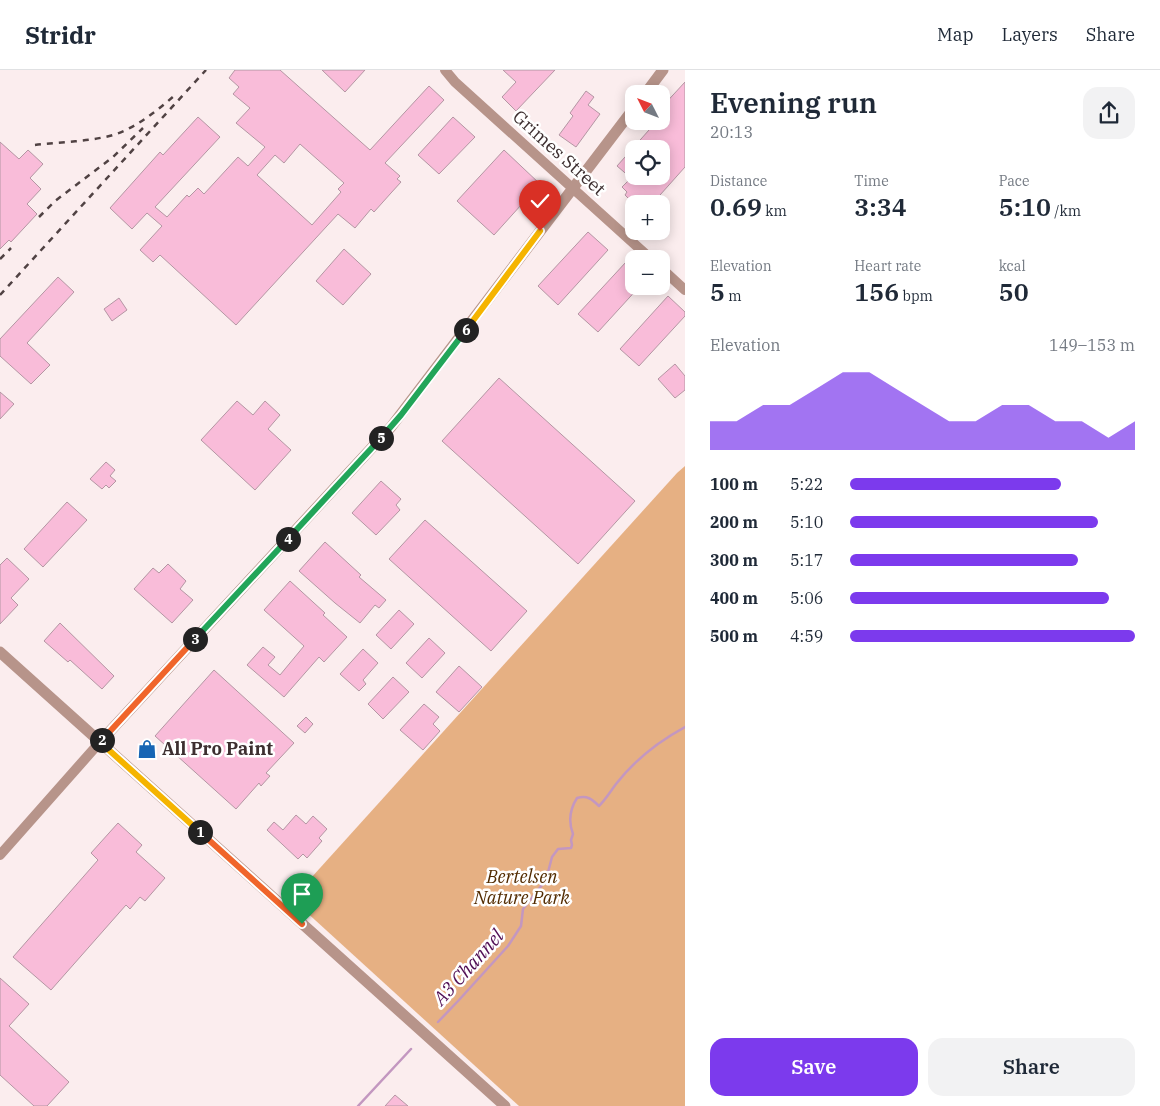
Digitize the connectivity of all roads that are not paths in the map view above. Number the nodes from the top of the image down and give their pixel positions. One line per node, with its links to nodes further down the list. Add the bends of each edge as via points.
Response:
1 (445, 70): 5 (street, Grimes Street)
2 (662, 70): 3 (street)
3 (651, 85)
4 (625, 120): 5 (street)
5 (573, 188): 6 (street, Grimes Street); 10 (street, via 390,427)
6 (641, 250)
7 (670, 276): 8 (street)
8 (685, 290)
9 (0, 652): 10 (street)
10 (100, 742): 11 (street); 12 (street)
11 (0, 855)
12 (505, 1106)

